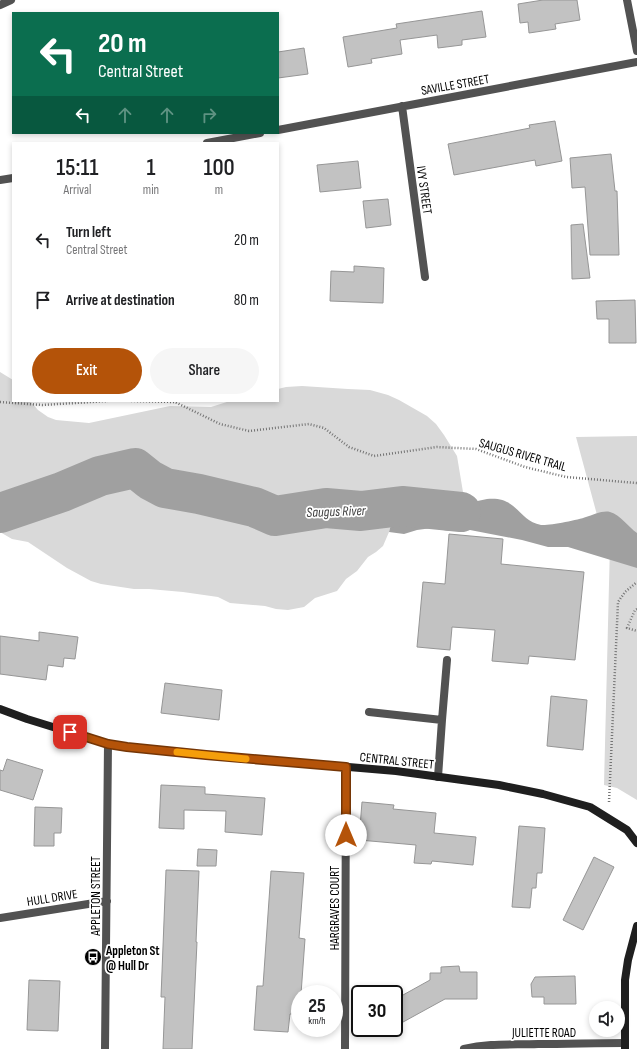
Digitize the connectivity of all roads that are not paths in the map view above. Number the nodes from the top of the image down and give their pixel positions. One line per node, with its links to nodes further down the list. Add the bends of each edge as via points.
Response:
1 (11, 0): 3 (street)
2 (627, 0): 4 (street)
3 (0, 5)
4 (637, 51)
5 (637, 62): 6 (street, SAVILLE STREET)
6 (402, 106): 7 (street, SAVILLE STREET); 12 (street, IVY STREET)
7 (279, 130)
8 (255, 134): 9 (street)
9 (212, 142)
10 (12, 178): 11 (street)
11 (0, 180)
12 (425, 277)
13 (447, 660): 16 (street)
14 (0, 709): 17 (street, CENTRAL STREET)
15 (369, 712): 16 (street)
16 (442, 720): 19 (street)
17 (108, 744): 18 (street, CENTRAL STREET); 21 (street, APPLETON STREET)
18 (346, 767): 19 (street, CENTRAL STREET); 26 (street, HARGRAVES COURT)
19 (438, 777): 20 (street, CENTRAL STREET, via 499,785 590,807 627,830)
20 (637, 843)
21 (107, 901): 22 (street, HULL DRIVE); 25 (street, APPLETON STREET)
22 (0, 918)
23 (637, 926): 24 (street, via 625,980)
24 (625, 1046): 27 (street, JULIETTE ROAD, via 502,1044)
25 (105, 1049)
26 (345, 1049)
27 (464, 1049)

